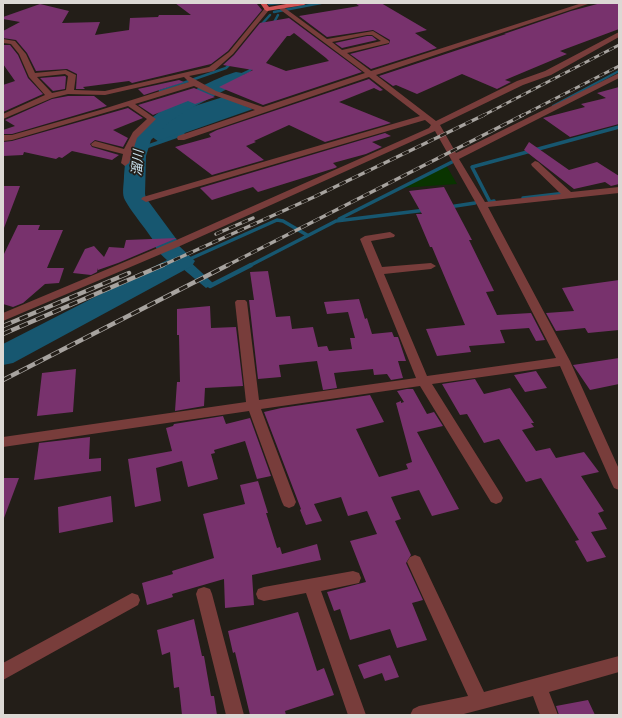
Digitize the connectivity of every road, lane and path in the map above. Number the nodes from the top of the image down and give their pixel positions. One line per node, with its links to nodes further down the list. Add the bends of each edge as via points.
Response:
1 (304, 3): 4 (main road)
2 (588, 3): 9 (street)
3 (265, 6): 4 (main road); 12 (street, via 231,53 211,69)
4 (282, 9): 6 (street)
5 (619, 34): 19 (street, via 548,72)
6 (325, 41): 8 (street); 8 (street, via 367,32 387,42)
7 (3, 42): 10 (street, via 13,42)
8 (341, 52): 9 (street)
9 (370, 73): 16 (street); 18 (street)
10 (32, 75): 13 (street, via 66,72 72,75); 14 (street)
11 (617, 78): 24 (street)
12 (191, 80): 13 (street, via 105,93); 15 (street); 16 (street)
13 (70, 92): 14 (street)
14 (50, 96): 17 (street)
15 (130, 104): 20 (street); 23 (street, via 152,119 136,132)
16 (263, 110): 21 (street)
17 (3, 117)
18 (426, 117): 19 (street); 29 (street)
19 (435, 124): 24 (street); 35 (street, via 432,130 176,244)
20 (3, 138)
21 (181, 138)
22 (96, 144): 23 (street)
23 (127, 152): 25 (street)
24 (454, 158): 30 (street)
25 (125, 163)
26 (535, 164): 28 (street)
27 (619, 190): 28 (street)
28 (567, 194): 30 (street)
29 (146, 199)
30 (482, 205): 36 (street)
31 (390, 235): 33 (street, via 365,239)
32 (431, 266): 33 (street)
33 (378, 271): 37 (street)
34 (241, 302): 38 (street)
35 (3, 317)
36 (564, 361): 37 (street); 40 (street)
37 (423, 381): 38 (street); 41 (street)
38 (253, 406): 39 (street); 42 (street)
39 (3, 442)
40 (619, 484)
41 (496, 498)
42 (289, 502)
43 (415, 562): 52 (street)
44 (353, 578): 45 (street)
45 (311, 585): 47 (street); 54 (street)
46 (204, 594): 53 (street)
47 (264, 594)
48 (132, 600): 50 (street)
49 (619, 664): 51 (street)
50 (3, 672)
51 (538, 687): 52 (street); 56 (street)
52 (480, 702): 55 (street)
53 (235, 715)
54 (357, 715)
55 (419, 715)
56 (549, 715)

